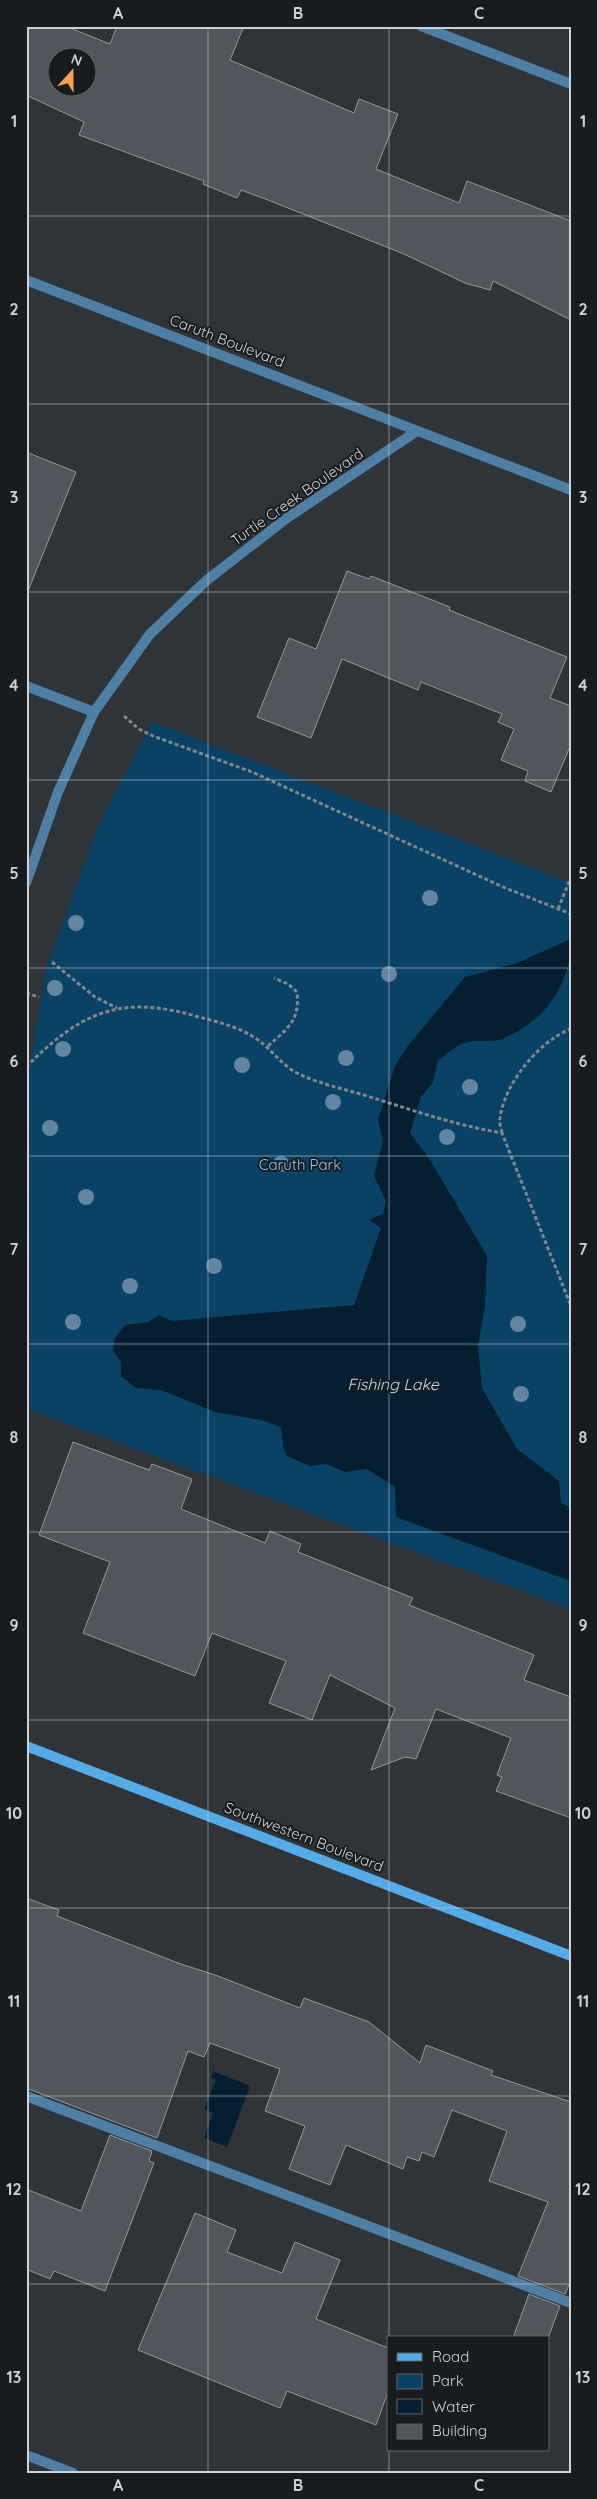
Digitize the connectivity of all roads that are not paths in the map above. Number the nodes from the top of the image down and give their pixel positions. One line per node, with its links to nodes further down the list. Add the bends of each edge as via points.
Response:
1 (421, 26): 2 (street)
2 (571, 84)
3 (26, 280): 4 (street, Caruth Boulevard)
4 (417, 432): 5 (street); 7 (street, Turtle Creek Boulevard, via 287,518 207,580 150,634)
5 (571, 490)
6 (26, 686): 7 (street)
7 (94, 712): 8 (street, Turtle Creek Boulevard, via 58,792)
8 (26, 883)
9 (26, 1746): 10 (street, Southwestern Boulevard)
10 (571, 1956)
11 (26, 2096): 12 (street)
12 (571, 2303)
13 (26, 2455): 14 (street)
14 (73, 2473)

